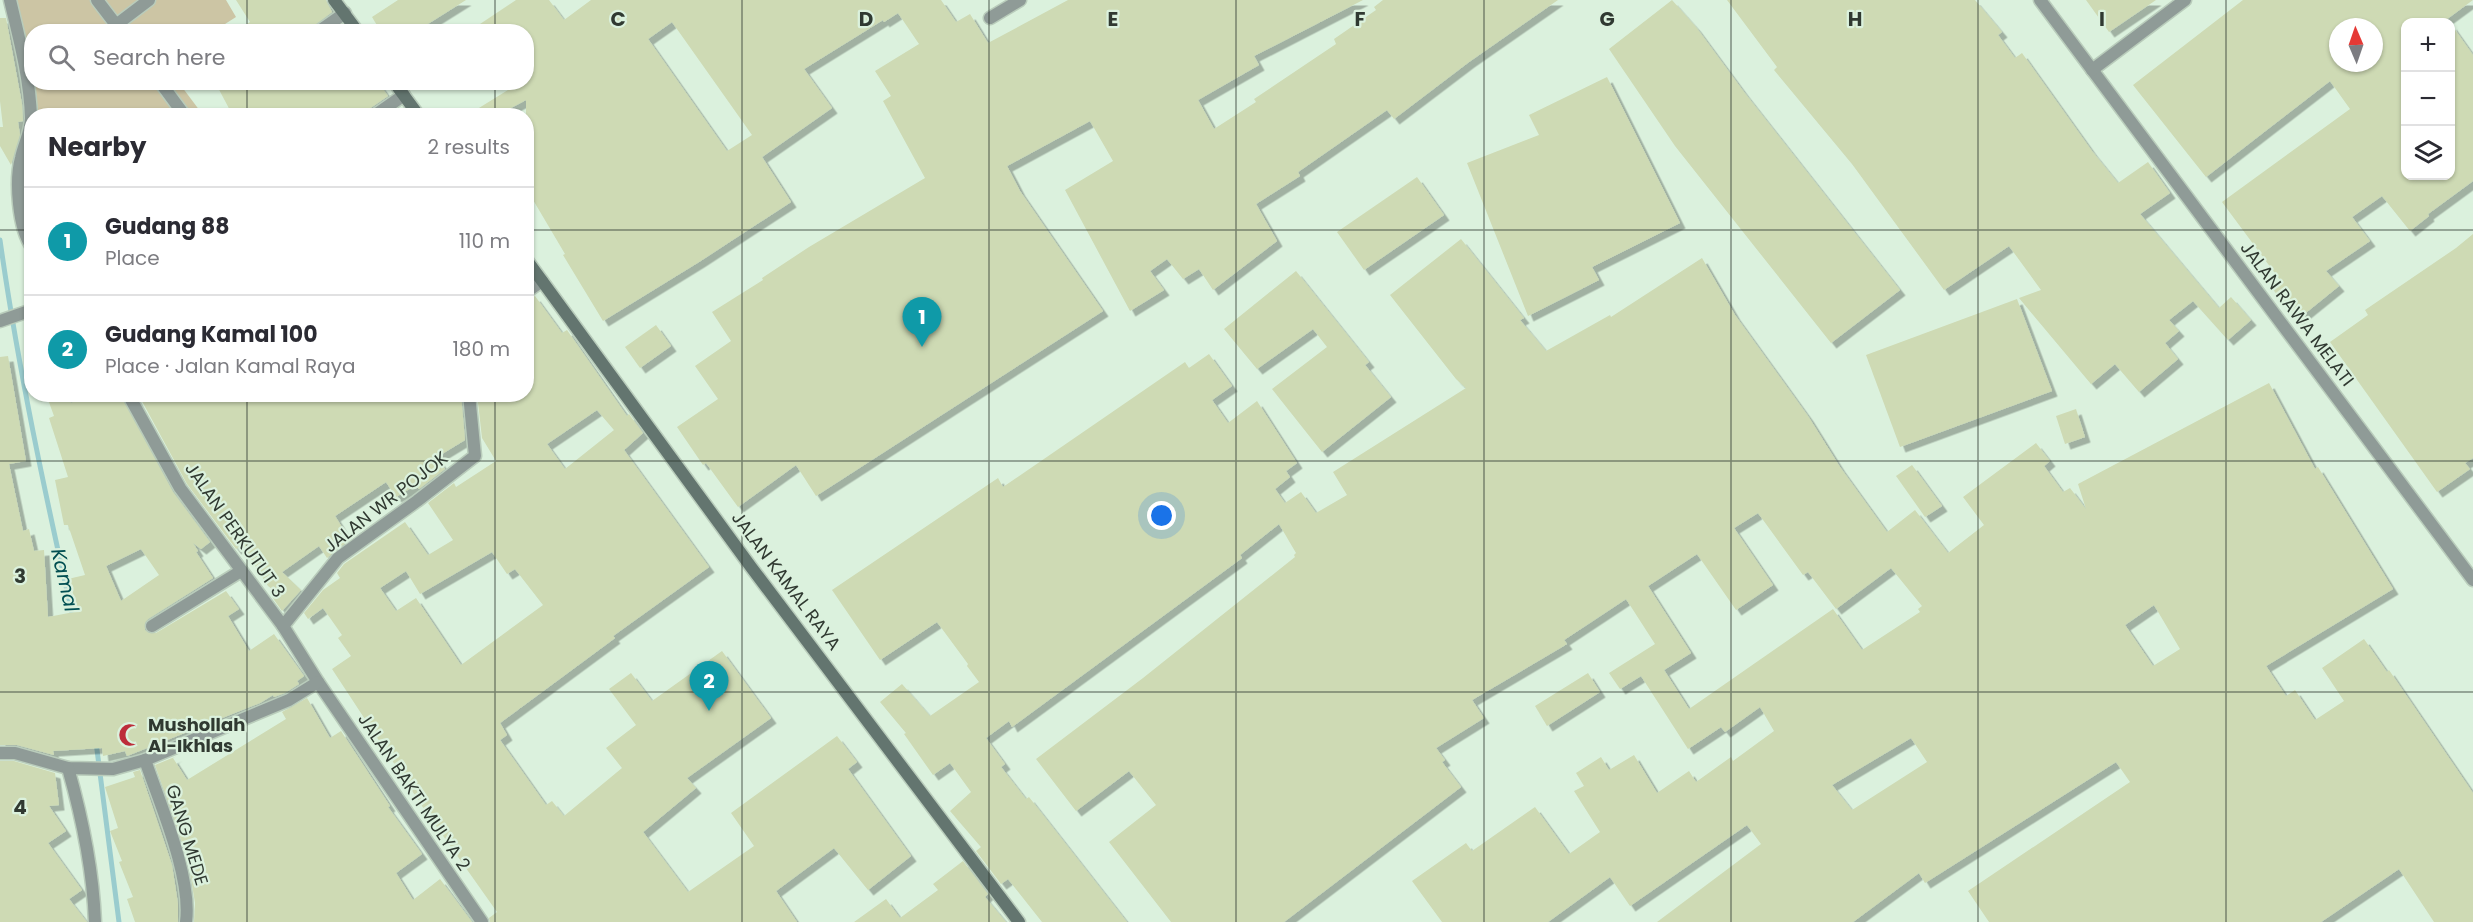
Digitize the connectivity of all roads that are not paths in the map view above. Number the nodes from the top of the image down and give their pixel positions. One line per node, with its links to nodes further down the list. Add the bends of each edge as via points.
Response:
1 (10, 0): 14 (street)
2 (97, 0): 10 (street)
3 (149, 0): 11 (street)
4 (334, 0): 8 (main road)
5 (1020, 0): 9 (street)
6 (2040, 0): 15 (street, JALAN RAWA MELATI)
7 (2185, 0): 15 (street)
8 (345, 13): 12 (street); 13 (main road)
9 (990, 18)
10 (116, 24)
11 (123, 24)
12 (329, 24)
13 (353, 24)
14 (24, 69)
15 (2092, 70): 34 (street, JALAN RAWA MELATI)
16 (27, 90): 20 (street)
17 (166, 90): 21 (street)
18 (400, 90): 19 (main road)
19 (404, 95): 22 (street); 23 (main road)
20 (30, 108)
21 (179, 108)
22 (385, 108)
23 (413, 108)
24 (24, 148): 25 (street, via 18,175)
25 (24, 234)
26 (534, 270): 27 (main road, JALAN KAMAL RAYA)
27 (542, 281): 28 (street); 44 (main road, JALAN KAMAL RAYA, via 751,567)
28 (534, 286)
29 (24, 313): 30 (street)
30 (0, 321)
31 (132, 402): 33 (street, JALAN PERKUTUT 3, via 180,488)
32 (470, 402): 36 (street, JALAN WR POJOK, via 475,456 338,558)
33 (241, 571): 35 (street); 36 (street, JALAN PERKUTUT 3)
34 (2473, 580)
35 (152, 626)
36 (283, 626): 37 (street, JALAN PERKUTUT 3)
37 (318, 682): 39 (street, via 289,700); 43 (street, JALAN BAKTI MULYA 2)
38 (0, 753): 40 (street, via 15,753)
39 (145, 760): 40 (street, via 112,769); 42 (street, GANG MEDE, via 182,874 187,897)
40 (72, 769): 41 (street)
41 (95, 922)
42 (186, 922)
43 (482, 922)
44 (1019, 922)

